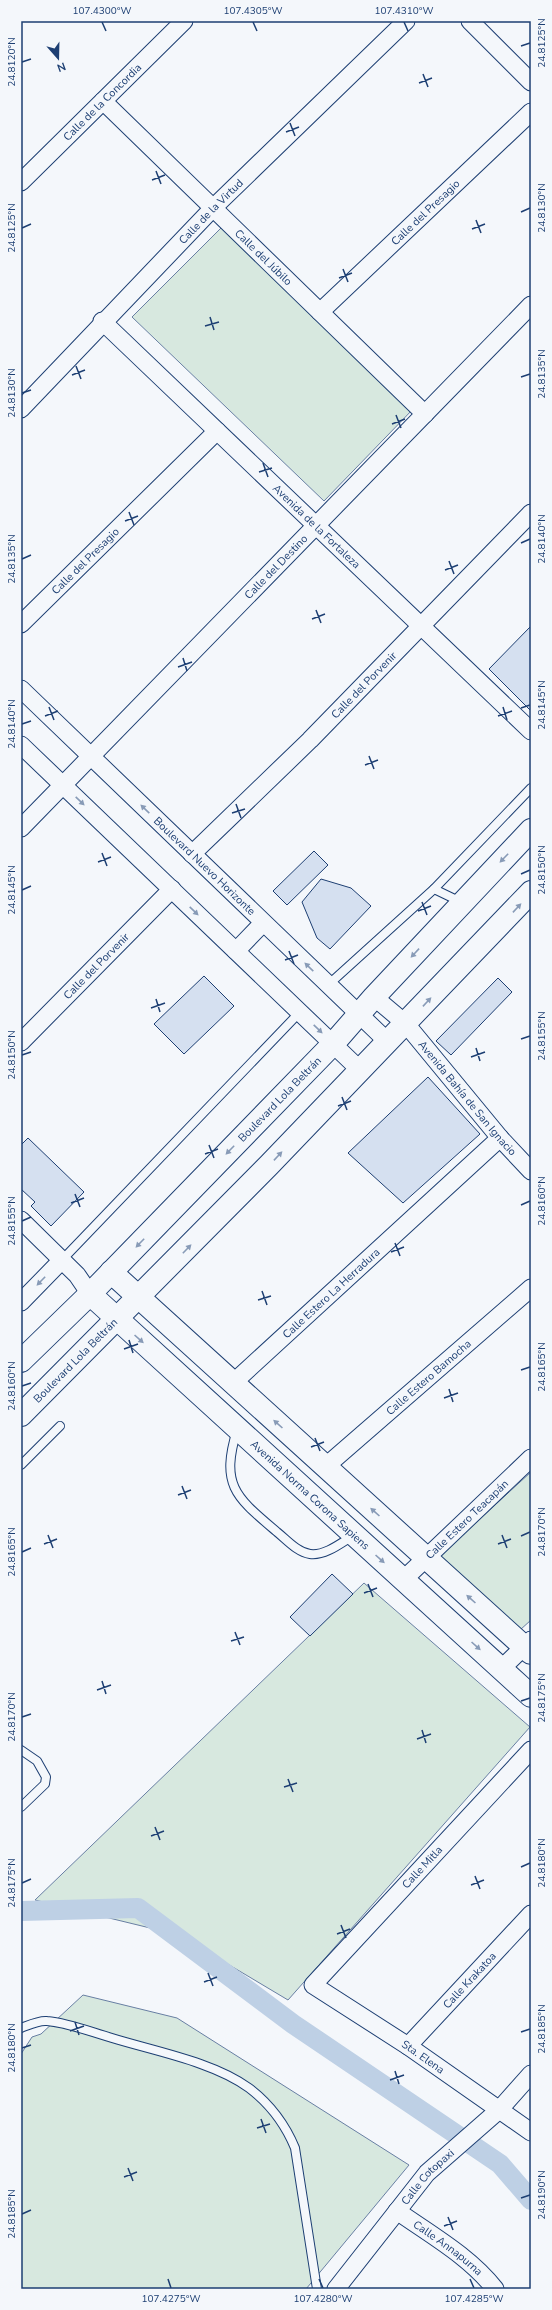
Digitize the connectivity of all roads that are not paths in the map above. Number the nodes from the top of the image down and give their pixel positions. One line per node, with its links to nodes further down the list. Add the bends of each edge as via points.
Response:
1 (184, 21): 5 (street, Calle de la Concordia)
2 (406, 21): 8 (street, Calle de la Virtud)
3 (470, 21): 4 (street)
4 (531, 82)
5 (103, 101): 7 (street, Calle de la Concordia); 8 (street, Calle del Júbilo)
6 (531, 112): 10 (street, Calle del Presagio)
7 (21, 182)
8 (213, 208): 10 (street, Calle del Júbilo); 11 (street, Calle de la Virtud)
9 (531, 305): 13 (street, Calle del Destino)
10 (320, 312): 13 (street, Calle del Júbilo)
11 (102, 321): 12 (street, Calle de la Virtud); 14 (street, Avenida de la Fortaleza)
12 (21, 409)
13 (425, 414): 16 (street, Calle del Destino)
14 (217, 431): 16 (street, Avenida de la Fortaleza); 17 (street, Calle del Presagio)
15 (531, 513): 18 (street, Calle del Porvenir)
16 (315, 525): 18 (street, Avenida de la Fortaleza); 22 (street, Calle del Destino)
17 (21, 624)
18 (421, 626): 20 (street, Avenida de la Fortaleza); 27 (street, Calle del Porvenir, via 310,740)
19 (21, 689): 22 (street, Boulevard Nuevo Horizonte)
20 (531, 731)
21 (21, 745): 23 (street)
22 (90, 756): 23 (street, Calle del Destino); 27 (street, Boulevard Nuevo Horizonte, one-way to 22)
23 (62, 785): 25 (street, Calle del Destino); 29 (street, one-way to 29)
24 (531, 788): 28 (lane)
25 (21, 828)
26 (531, 830): 31 (main road, Boulevard Lola Beltrán, one-way to 31)
27 (192, 854): 32 (street, Boulevard Nuevo Horizonte)
28 (434, 889): 31 (lane); 34 (lane)
29 (172, 890): 33 (street, one-way to 33); 39 (street, Calle del Porvenir)
30 (531, 892): 38 (main road, Boulevard Lola Beltrán, one-way to 30)
31 (462, 902): 35 (main road, Boulevard Lola Beltrán, one-way to 35)
32 (263, 923): 33 (street); 34 (street, Boulevard Nuevo Horizonte, one-way to 32)
33 (236, 951): 36 (street)
34 (328, 985): 37 (street, Boulevard Nuevo Horizonte)
35 (374, 997): 37 (main road, Boulevard Lola Beltrán); 38 (street, Avenida Bahía de San Ignacio)
36 (300, 1012): 41 (street, one-way to 41); 46 (lane)
37 (359, 1015): 40 (street, Boulevard Nuevo Horizonte); 41 (main road, Boulevard Lola Beltrán)
38 (406, 1024): 40 (main road, Boulevard Lola Beltrán); 43 (street, Avenida Bahía de San Ignacio)
39 (21, 1042)
40 (388, 1042): 42 (main road, Boulevard Lola Beltrán)
41 (334, 1044): 42 (street); 47 (main road, Boulevard Lola Beltrán, one-way to 47)
42 (360, 1070): 51 (main road, Boulevard Lola Beltrán, one-way to 42)
43 (500, 1138): 44 (street, Avenida Bahía de San Ignacio); 55 (street, Calle Estero La Herradura)
44 (531, 1171)
45 (21, 1220): 46 (street)
46 (62, 1260): 48 (street); 52 (street, one-way to 52)
47 (111, 1272): 48 (street); 50 (main road, Boulevard Lola Beltrán); 51 (main road)
48 (76, 1275): 50 (street)
49 (531, 1288): 61 (street, Calle Estero Bamocha)
50 (90, 1294): 53 (main road, Avenida Norma Corona Sapiens); 54 (main road, Boulevard Lola Beltrán)
51 (139, 1298): 53 (main road, Boulevard Lola Beltrán); 55 (main road)
52 (21, 1302)
53 (117, 1319): 56 (main road, Boulevard Lola Beltrán); 58 (main road, Avenida Norma Corona Sapiens, one-way to 58)
54 (21, 1361)
55 (233, 1383): 61 (main road, one-way to 55)
56 (21, 1415)
57 (60, 1426): 60 (lane)
58 (238, 1429): 62 (main road, Avenida Norma Corona Sapiens); 62 (lane, via 229,1467 232,1481 252,1511 300,1551 310,1554 332,1548)
59 (531, 1458): 63 (street, Calle Estero Teacapán)
60 (21, 1466)
61 (325, 1467): 63 (main road, one-way to 61)
62 (354, 1535): 64 (main road, Avenida Norma Corona Sapiens, one-way to 64)
63 (426, 1558): 64 (street, Calle Estero Teacapán); 65 (main road, one-way to 63)
64 (403, 1580): 66 (main road, Avenida Norma Corona Sapiens, one-way to 66)
65 (529, 1647): 66 (street)
66 (501, 1668): 67 (main road, Avenida Norma Corona Sapiens)
67 (531, 1696)
68 (21, 1750): 70 (lane, via 37,1761 46,1777 45,1784 40,1790)
69 (531, 1750): 72 (street, Calle Mitla)
70 (21, 1807)
71 (531, 1914): 74 (street, Calle Krakatoa)
72 (313, 1985): 74 (street, Sta. Elena)
73 (21, 2028): 79 (lane, via 46,2020 87,2031 227,2074 254,2092 279,2117 295,2148)
74 (408, 2046): 76 (street, Sta. Elena)
75 (531, 2074): 76 (street, Calle Cotopaxi)
76 (499, 2110): 77 (street, Sta. Elena); 78 (street, Calle Cotopaxi, via 431,2169)
77 (531, 2132)
78 (397, 2211): 80 (street, Calle Cotopaxi); 81 (street, Calle Annapurna, via 464,2257)
79 (317, 2289)
80 (336, 2289)
81 (495, 2289)

